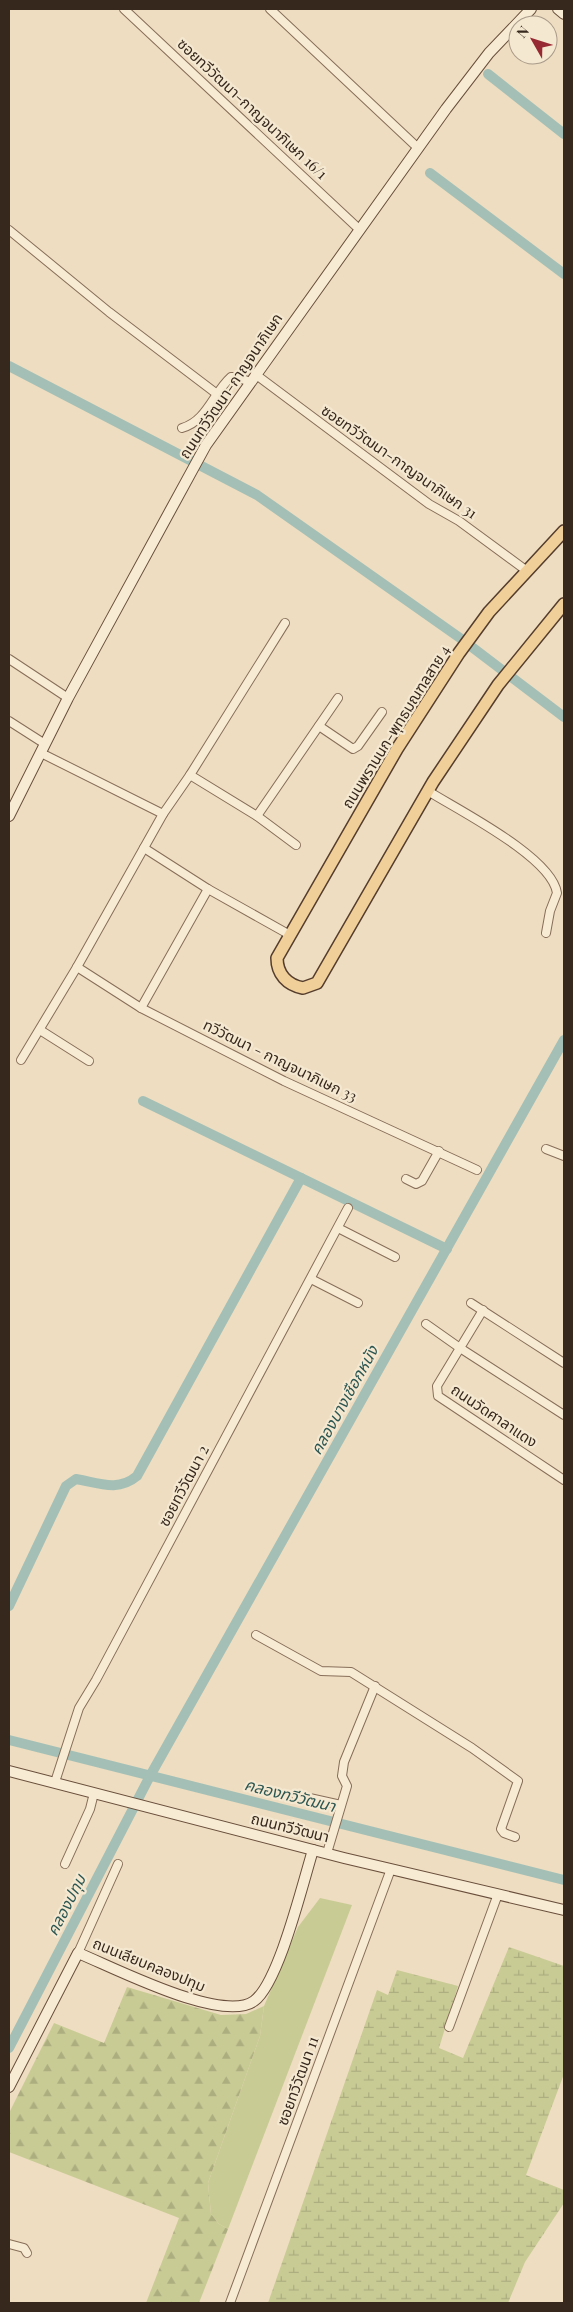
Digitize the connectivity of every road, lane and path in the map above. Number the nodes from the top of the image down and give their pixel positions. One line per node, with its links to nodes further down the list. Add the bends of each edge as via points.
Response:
1 (124, 9): 8 (street, ซอยทวีวัฒนา-กาญจนาภิเษก 16/1)
2 (270, 9): 6 (street)
3 (531, 9): 6 (street, ถนนทวีวัฒนา-กาญจนาภิเษก, via 489,53)
4 (558, 9): 5 (street)
5 (564, 14)
6 (418, 148): 8 (street, ถนนทวีวัฒนา-กาญจนาภิเษก)
7 (9, 230): 10 (street, via 109,312)
8 (360, 230): 9 (street, ถนนทวีวัฒนา-กาญจนาภิเษก)
9 (252, 378): 10 (street, via 231,377); 13 (street, ซอยทวีวัฒนา-กาญจนาภิเษก 31); 17 (street, ถนนทวีวัฒนา-กาญจนาภิเษก, via 206,445)
10 (218, 394): 11 (street, via 199,420)
11 (182, 428)
12 (564, 531): 13 (main road, ถนนพรานนก-พุทธมณฑลสาย 4)
13 (527, 571): 32 (main road, ถนนพรานนก-พุทธมณฑลสาย 4, via 481,622 459,653 397,749)
14 (564, 604): 24 (main road, via 498,685)
15 (285, 623): 23 (street)
16 (9, 659): 17 (street)
17 (68, 698): 22 (street, ถนนทวีวัฒนา-กาญจนาภิเษก)
18 (338, 698): 21 (street)
19 (382, 712): 21 (street, via 358,746 352,749)
20 (9, 721): 22 (street)
21 (319, 726): 27 (street)
22 (43, 748): 25 (street); 26 (street, ถนนทวีวัฒนา-กาญจนาภิเษก)
23 (190, 775): 25 (street); 27 (street)
24 (428, 791): 31 (street, via 529,853 554,882 557,893); 32 (main road, ถนนพรานนก-พุทธมณฑลสาย 4, via 317,983 303,988 288,981 278,970 277,958)
25 (163, 814): 29 (street)
26 (9, 816)
27 (257, 816): 28 (street)
28 (296, 845)
29 (144, 848): 30 (street); 33 (street)
30 (208, 889): 32 (street); 34 (street)
31 (546, 933)
32 (290, 935)
33 (77, 967): 34 (street, ทวีวัฒนา - กาญจนาภิเษก 33); 35 (street)
34 (141, 1008): 39 (street, ทวีวัฒนา - กาญจนาภิเษก 33, via 284,1081)
35 (40, 1030): 36 (street); 37 (street)
36 (22, 1060)
37 (89, 1061)
38 (546, 1149): 40 (street)
39 (439, 1151): 41 (street, ทวีวัฒนา - กาญจนาภิเษก 33); 42 (street, via 422,1181 416,1184)
40 (564, 1156)
41 (477, 1170)
42 (406, 1179)
43 (348, 1208): 44 (street, ซอยทวีวัฒนา 2)
44 (338, 1228): 45 (street); 46 (street, ซอยทวีวัฒนา 2)
45 (395, 1258)
46 (312, 1278): 48 (street); 58 (street, ซอยทวีวัฒนา 2, via 79,1708)
47 (471, 1302): 49 (street)
48 (358, 1303)
49 (483, 1310): 51 (street); 52 (street)
50 (426, 1324): 51 (street)
51 (460, 1348): 53 (street); 54 (street, ถนนวัดศาลาแดง, via 437,1386 438,1396)
52 (564, 1363)
53 (564, 1415)
54 (564, 1480)
55 (256, 1635): 56 (street, via 321,1671 351,1672)
56 (375, 1686): 61 (street, via 344,1762 342,1776 347,1786); 62 (street, via 518,1781 502,1826 502,1831)
57 (9, 1771): 58 (street, ถนนทวีวัฒนา)
58 (55, 1782): 59 (street, ถนนทวีวัฒนา)
59 (94, 1793): 63 (street, ถนนทวีวัฒนา); 65 (street, via 90,1809)
60 (296, 1795): 61 (street)
61 (341, 1805): 64 (street)
62 (515, 1837)
63 (312, 1850): 64 (street, ถนนทวีวัฒนา); 70 (street, ถนนเลียบคลองปทุม, via 288,1936 272,1972 254,2001 243,2006 214,2006 192,2000)
64 (327, 1853): 67 (street, ถนนทวีวัฒนา)
65 (64, 1864)
66 (118, 1864): 70 (street)
67 (391, 1869): 68 (street, ถนนทวีวัฒนา); 75 (street, ซอยทวีวัฒนา 11)
68 (498, 1894): 69 (street, ถนนทวีวัฒนา); 71 (street)
69 (564, 1910)
70 (78, 1953): 72 (street, ถนนเลียบคลองปทุม)
71 (449, 2027)
72 (9, 2087)
73 (9, 2244): 74 (street, via 24,2248)
74 (27, 2253)
75 (230, 2303)

